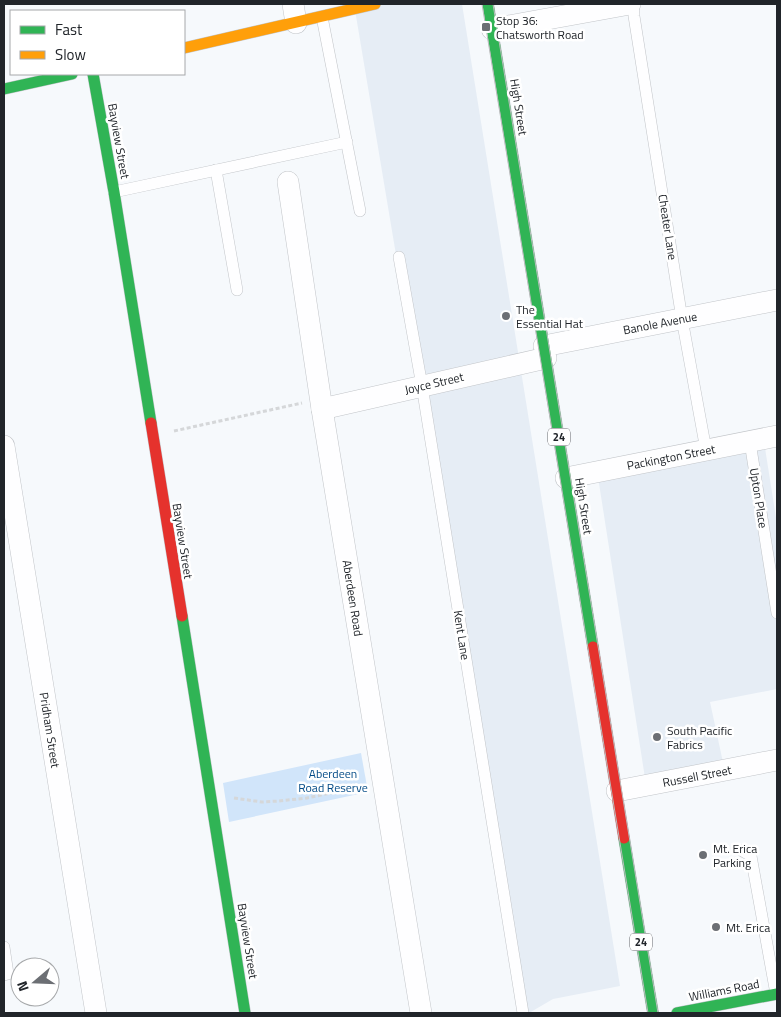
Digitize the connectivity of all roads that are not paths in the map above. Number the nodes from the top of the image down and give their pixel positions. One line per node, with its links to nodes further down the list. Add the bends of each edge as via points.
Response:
1 (375, 4): 5 (street)
2 (488, 4): 6 (street, High Street / 24)
3 (632, 4): 6 (street); 19 (lane, Cheater Lane)
4 (295, 13): 5 (street); 7 (street)
5 (322, 17): 11 (lane)
6 (492, 29): 20 (street, High Street / 24)
7 (185, 48)
8 (67, 75): 10 (street)
9 (93, 75): 14 (street, Bayview Street)
10 (4, 89)
11 (347, 142): 12 (lane); 15 (lane)
12 (216, 170): 14 (lane); 17 (lane)
13 (288, 182): 22 (street, Aberdeen Road)
14 (114, 192): 36 (street, Bayview Street)
15 (360, 211)
16 (400, 257): 21 (lane, Kent Lane)
17 (237, 290)
18 (777, 300): 19 (street, Banole Avenue)
19 (682, 319): 20 (street, Banole Avenue); 26 (lane, Cheater Lane)
20 (545, 352): 21 (street, Joyce Street); 27 (street, High Street / 24)
21 (422, 386): 22 (street, Joyce Street); 38 (lane, Kent Lane)
22 (315, 409): 37 (street, Aberdeen Road)
23 (777, 436): 24 (street, Packington Street)
24 (750, 442): 26 (street, Packington Street); 28 (lane, Upton Place)
25 (4, 446): 35 (street, Pridham Street)
26 (706, 450): 27 (street, Packington Street)
27 (566, 478): 30 (street, High Street / 24)
28 (777, 613)
29 (777, 760): 30 (street, Russell Street)
30 (617, 791): 39 (street, High Street / 24)
31 (741, 850): 34 (lane, via 751,856)
32 (4, 947): 33 (lane, via 8,974)
33 (4, 975)
34 (777, 994): 40 (street, Williams Road)
35 (96, 1013)
36 (245, 1013)
37 (421, 1013)
38 (523, 1013)
39 (653, 1013)
40 (677, 1013)

